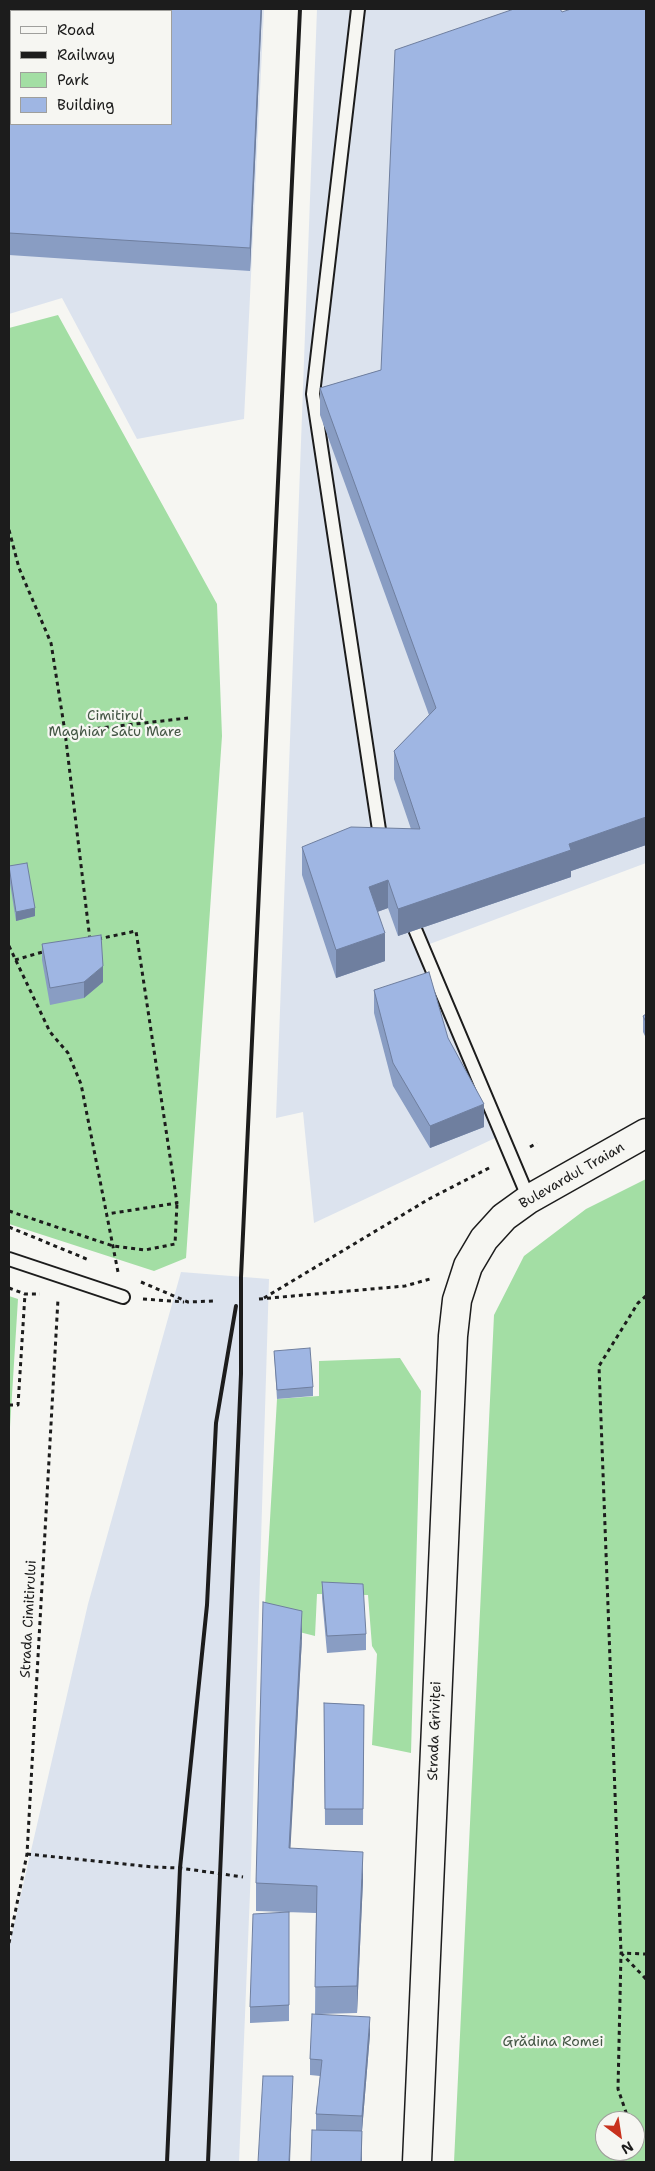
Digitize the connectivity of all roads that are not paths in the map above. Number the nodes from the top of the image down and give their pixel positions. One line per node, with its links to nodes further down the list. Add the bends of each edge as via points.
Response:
1 (358, 9): 2 (lane, via 312,394)
2 (386, 856)
3 (406, 906): 5 (lane)
4 (646, 1134): 5 (street, Bulevardul Traian)
5 (529, 1199): 8 (street, Bulevardul Traian, via 504,1217 484,1239 468,1266)
6 (9, 1259): 7 (lane)
7 (122, 1297)
8 (457, 1300): 9 (street, Strada Griviței, via 452,1336)
9 (417, 2162)

